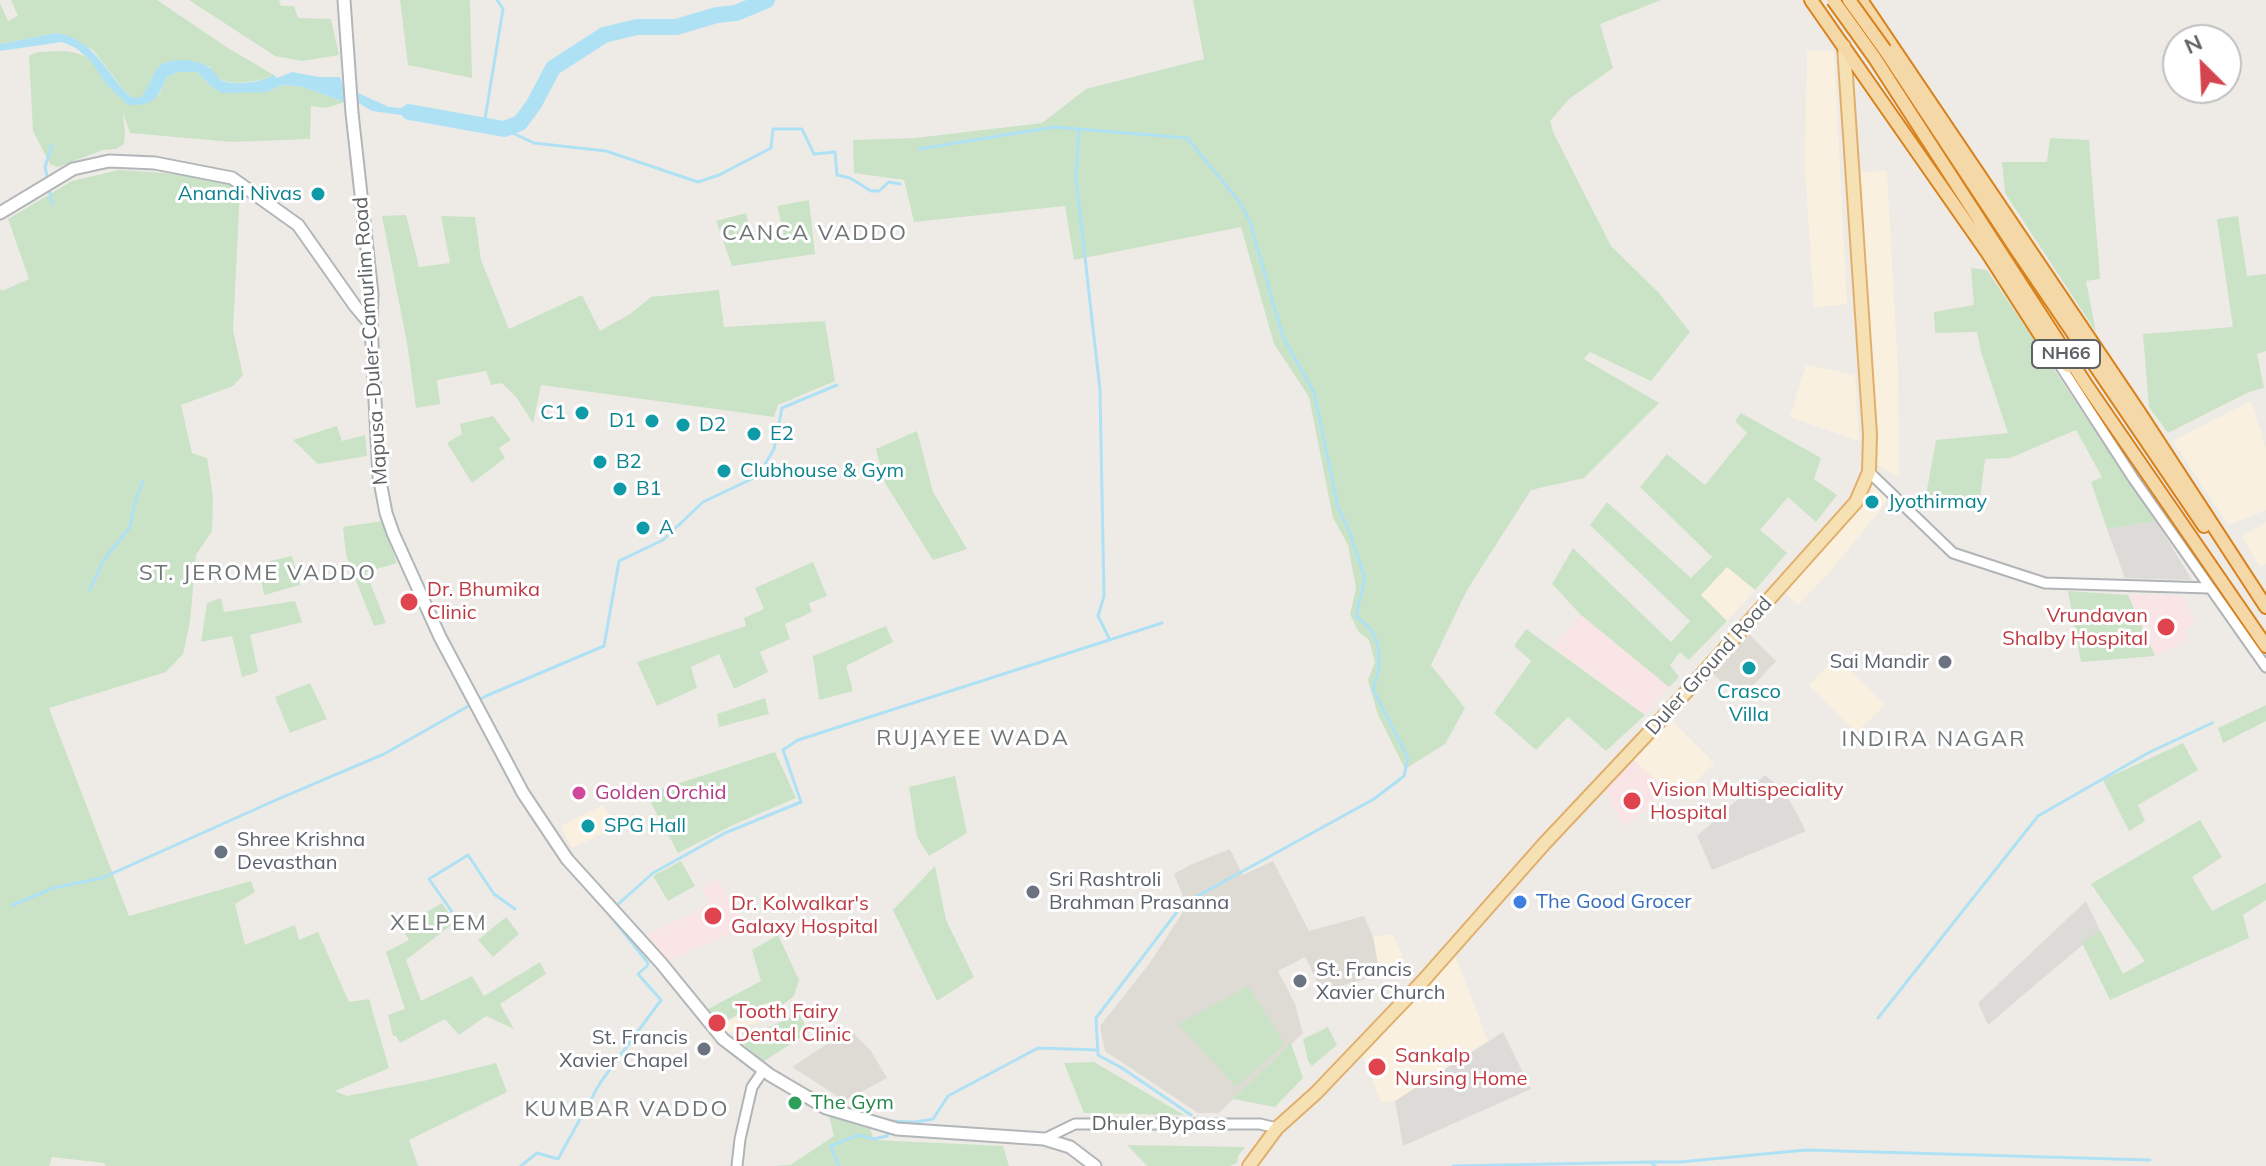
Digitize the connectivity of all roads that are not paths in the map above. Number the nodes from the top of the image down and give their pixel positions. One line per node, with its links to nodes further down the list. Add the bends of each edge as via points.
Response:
1 (344, 0): 10 (main road, Mapusa -Duler-Camurlim Road)
2 (1833, 0): 8 (highway, NH66, bridge)
3 (1849, 0): 8 (highway, NH66, bridge)
4 (1861, 0): 6 (highway)
5 (1814, 1): 7 (highway)
6 (1877, 24): 7 (highway); 15 (highway)
7 (1844, 46): 11 (highway); 13 (main road, Duler Ground Road)
8 (1879, 53): 12 (highway, NH66); 16 (highway, NH66)
9 (0, 213): 10 (main road, via 73,169 109,161 155,163 232,178 298,225)
10 (371, 325): 19 (main road, Mapusa -Duler-Camurlim Road, via 379,476 386,513 477,710 567,859 723,1039)
11 (2048, 347): 12 (highway); 14 (street)
12 (2087, 386): 17 (highway, NH66)
13 (1869, 472): 14 (street, via 1953,553 2045,583); 20 (main road, Duler Ground Road, via 1856,502 1670,710 1423,981)
14 (2209, 588): 18 (street)
15 (2266, 607)
16 (2266, 617)
17 (2266, 646)
18 (2266, 667)
19 (763, 1071): 21 (main road, Mapusa -Duler-Camurlim Road, via 826,1108 897,1129); 22 (street, via 752,1087)
20 (1277, 1128): 21 (street, Dhuler Bypass, via 1075,1124); 24 (main road, Duler Ground Road)
21 (1044, 1139): 23 (main road, Mapusa -Duler-Camurlim Road, via 1070,1147)
22 (737, 1166)
23 (1095, 1166)
24 (1249, 1166)

